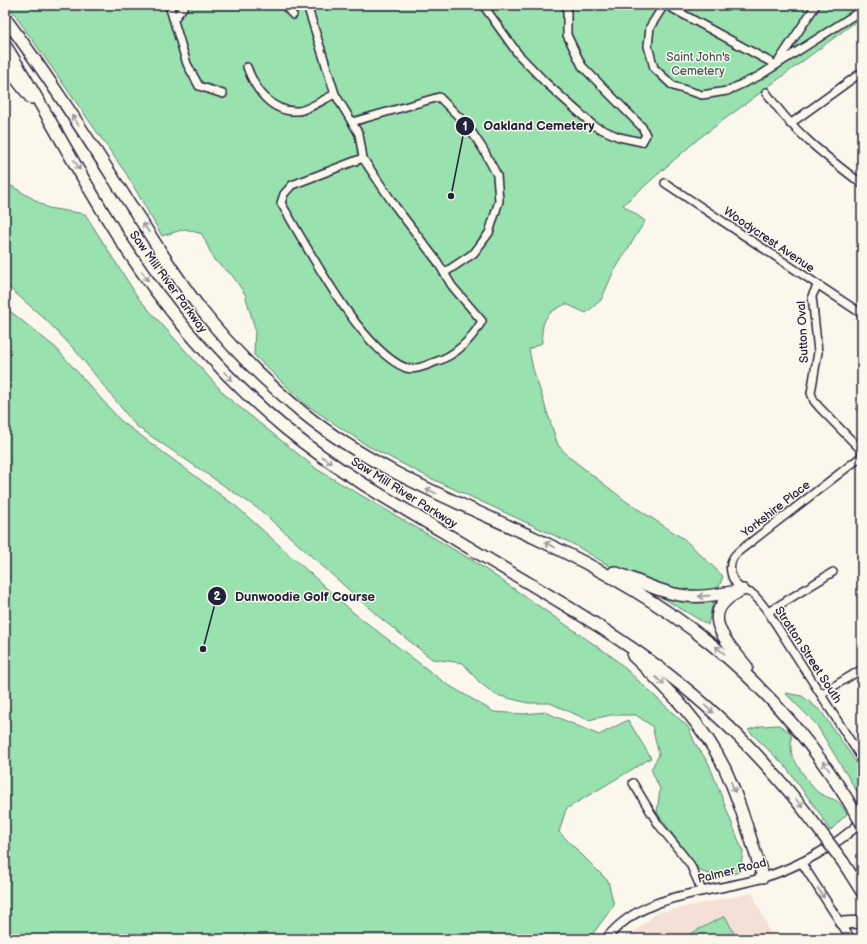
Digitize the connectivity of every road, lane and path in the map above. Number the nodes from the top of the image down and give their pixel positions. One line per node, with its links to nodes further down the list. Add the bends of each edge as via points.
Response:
1 (169, 5): 12 (street)
2 (184, 5): 12 (street)
3 (284, 5): 10 (street)
4 (307, 5): 20 (street)
5 (483, 5): 6 (street, via 518,54 594,126 618,137 642,142 646,135 642,127 582,66 567,35)
6 (566, 5)
7 (665, 5): 15 (street); 15 (street, via 650,27 648,46 654,68 673,86 702,95 727,90 760,76)
8 (816, 5): 15 (street)
9 (862, 10): 15 (street)
10 (293, 15)
11 (5, 18): 32 (highway, Saw Mill River Parkway, one-way to 11, via 383,467 324,429 256,370 220,333 185,288)
12 (174, 19): 19 (street, via 187,64 199,86)
13 (5, 45): 23 (highway, Saw Mill River Parkway)
14 (5, 65): 23 (highway)
15 (776, 65)
16 (247, 67): 20 (street, via 253,83 264,98 278,108 299,111)
17 (862, 72): 22 (street)
18 (766, 92): 22 (street)
19 (223, 94)
20 (335, 94): 21 (street)
21 (352, 122): 24 (street, via 359,134); 27 (street, via 439,97 467,125 484,149 497,175 499,201 489,233 474,253)
22 (790, 124): 26 (street, via 821,153)
23 (57, 131): 36 (highway, Saw Mill River Parkway, one-way to 36, via 118,237 158,294 198,344 265,411 346,473)
24 (363, 158): 27 (street); 27 (street, via 292,185 284,194 281,203 342,305 388,357 407,369 420,368 460,349 472,338 482,321)
25 (665, 183): 28 (street, Woodycrest Avenue)
26 (862, 184)
27 (444, 273)
28 (817, 286): 29 (street, Woodycrest Avenue); 30 (street, Sutton Oval, via 812,296 818,352 811,393 814,401)
29 (862, 314)
30 (862, 451)
31 (862, 456): 34 (street, Yorkshire Place, via 735,554 731,562 731,572)
32 (567, 554): 34 (highway, one-way to 32, via 707,596 681,595); 39 (highway, Saw Mill River Parkway, one-way to 32, via 729,658 685,623 625,584)
33 (833, 572): 35 (street)
34 (743, 590): 35 (street, Stratton Street South, via 754,595); 39 (highway, via 721,604 717,618 718,626)
35 (768, 612): 38 (street, Stratton Street South)
36 (611, 635): 45 (highway, one-way to 45, via 675,697 711,744 731,783); 47 (highway, Saw Mill River Parkway, one-way to 47, bridge, via 676,681 730,728 780,781 843,862)
37 (862, 669): 38 (street)
38 (821, 694): 40 (street, Stratton Street South)
39 (772, 700): 43 (highway, Saw Mill River Parkway, one-way to 39, bridge, via 816,752)
40 (862, 759)
41 (633, 783): 46 (street, via 658,824 690,864)
42 (862, 821): 44 (street, Palmer Road, via 828,847)
43 (862, 824)
44 (801, 862): 45 (street, Palmer Road); 49 (street, one-way to 49)
45 (763, 877): 46 (street, Palmer Road)
46 (702, 891): 50 (street, Palmer Road, via 653,904 624,922)
47 (862, 892)
48 (862, 922): 49 (highway)
49 (841, 923): 51 (street)
50 (606, 939)
51 (851, 939)

